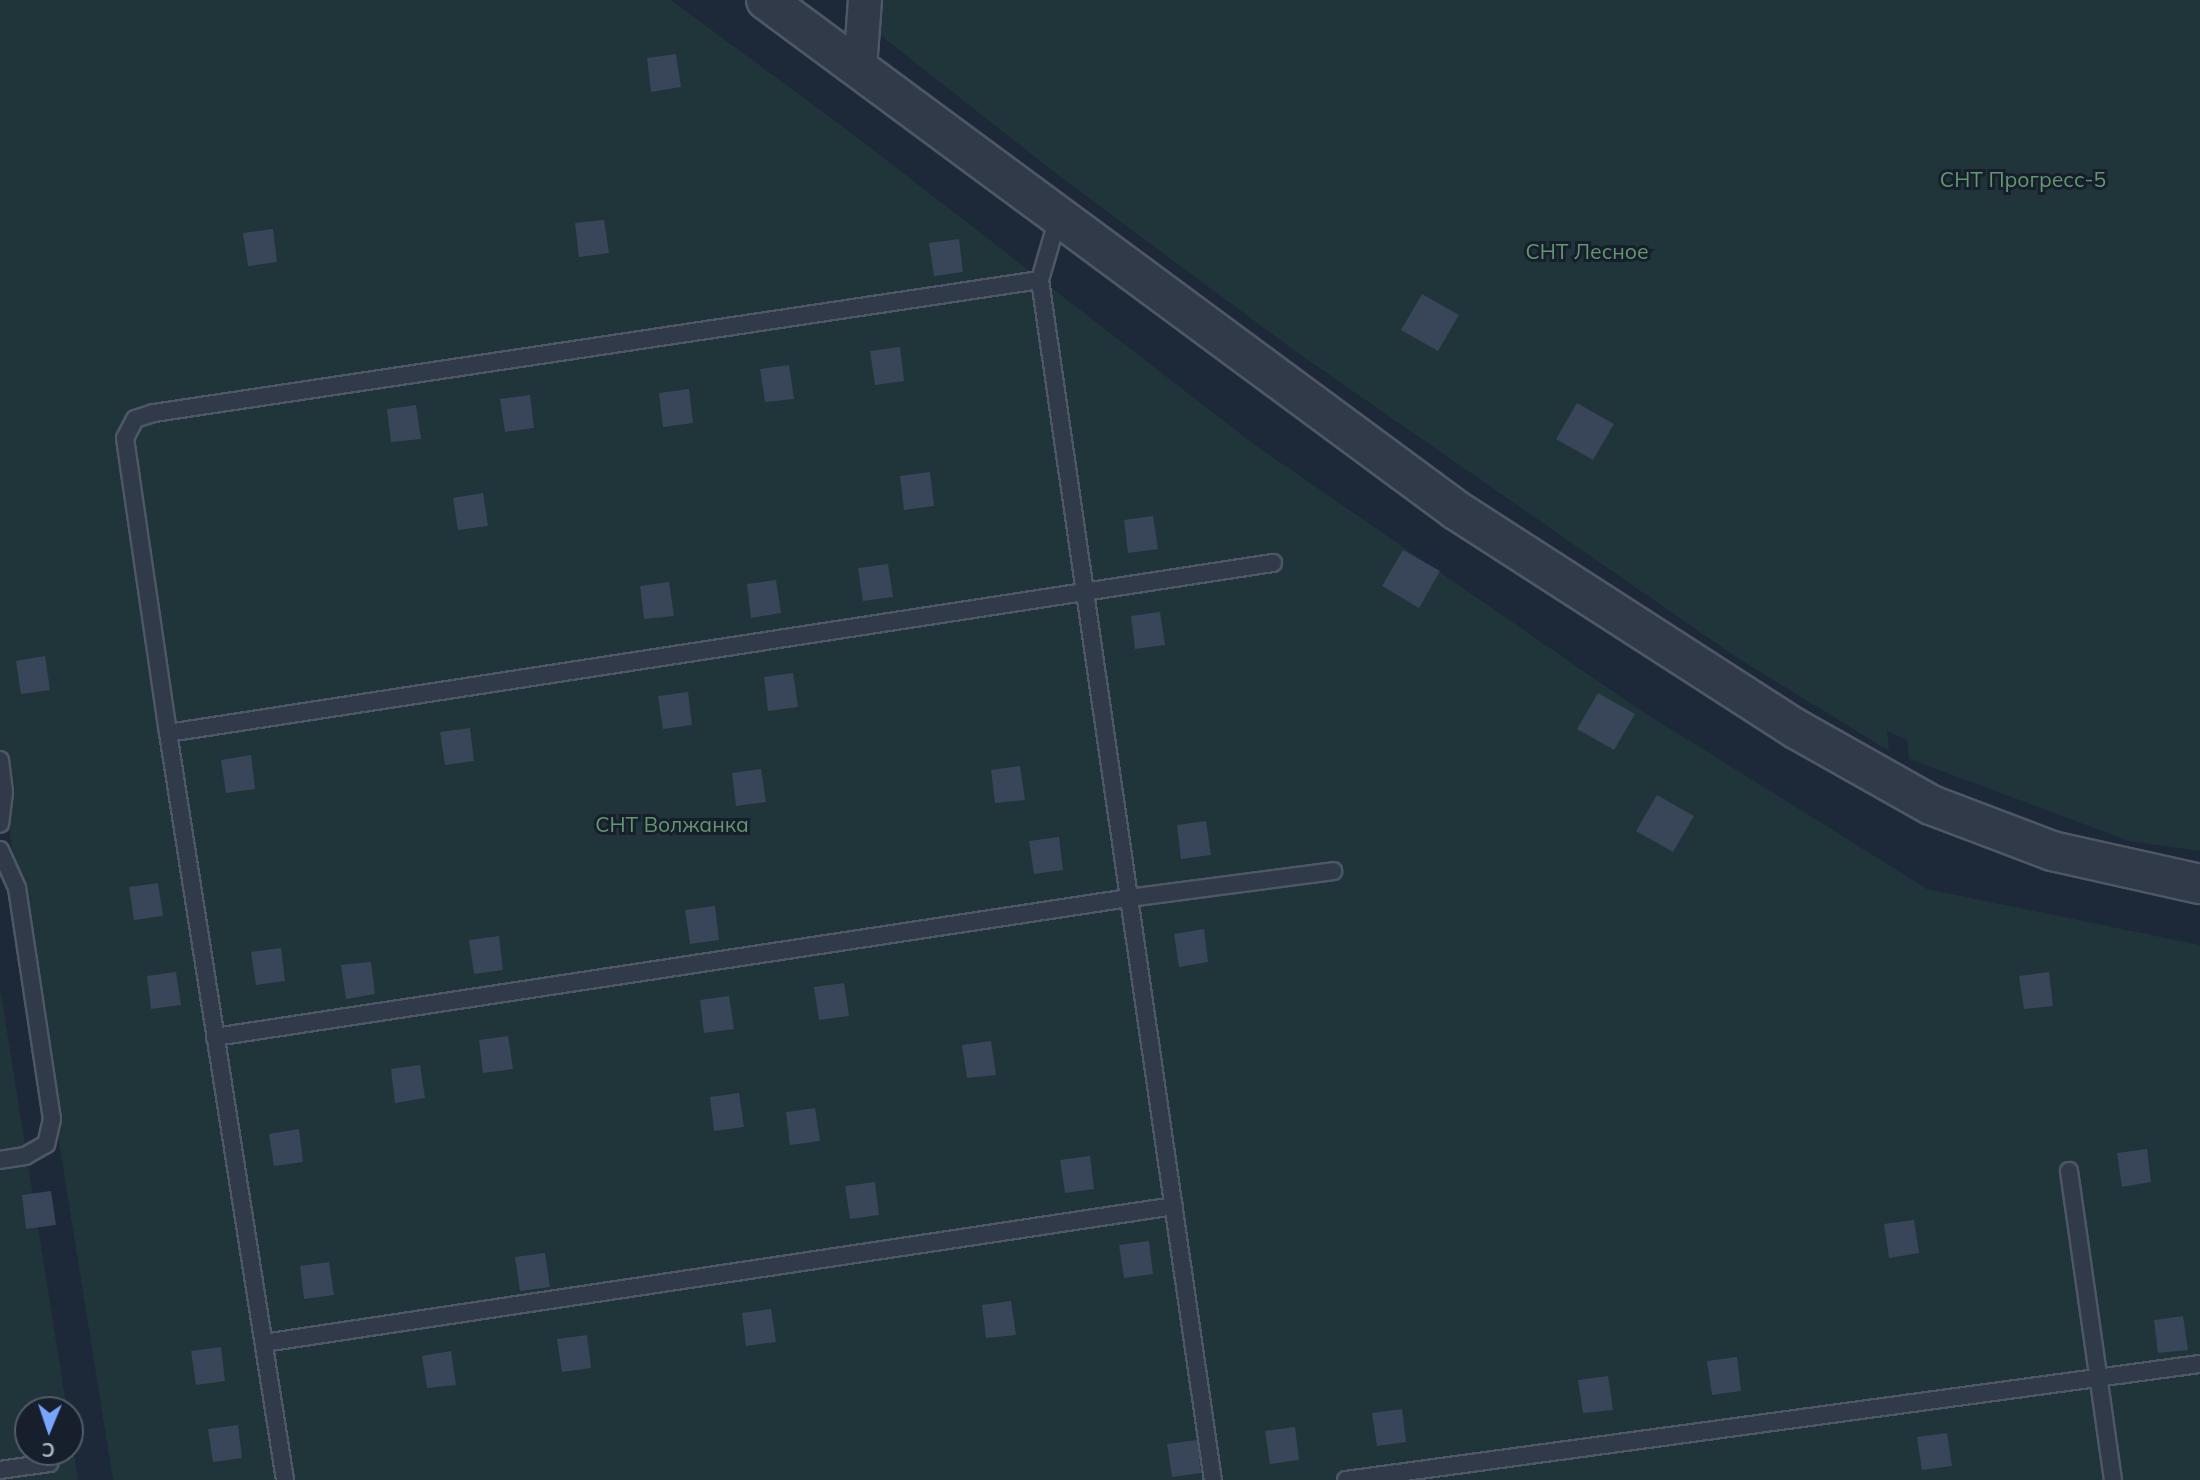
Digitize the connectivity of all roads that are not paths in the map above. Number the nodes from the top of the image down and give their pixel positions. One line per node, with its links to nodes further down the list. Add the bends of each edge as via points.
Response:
1 (766, 0): 3 (street)
2 (865, 0): 3 (street)
3 (860, 68): 4 (street)
4 (1058, 218): 5 (lane); 13 (street, via 1456,510 1796,729 1931,805 2052,851)
5 (1040, 280): 7 (lane); 8 (lane, via 135,419 125,438)
6 (1273, 562): 7 (lane)
7 (1085, 592): 8 (lane); 14 (lane)
8 (168, 733): 15 (lane)
9 (0, 760): 10 (lane, via 4,792)
10 (0, 824)
11 (0, 850): 16 (lane, via 18,888 52,1119 47,1144 25,1156)
12 (1333, 871): 14 (lane)
13 (2200, 884)
14 (1129, 898): 15 (lane); 18 (lane)
15 (215, 1037): 19 (lane)
16 (0, 1160)
17 (2069, 1171): 21 (lane)
18 (1174, 1206): 19 (lane); 25 (lane)
19 (264, 1343): 24 (lane)
20 (2200, 1364): 21 (lane)
21 (2099, 1379): 26 (lane); 27 (lane)
22 (29, 1466): 23 (lane)
23 (0, 1470)
24 (285, 1480)
25 (1213, 1480)
26 (1346, 1480)
27 (2113, 1480)

